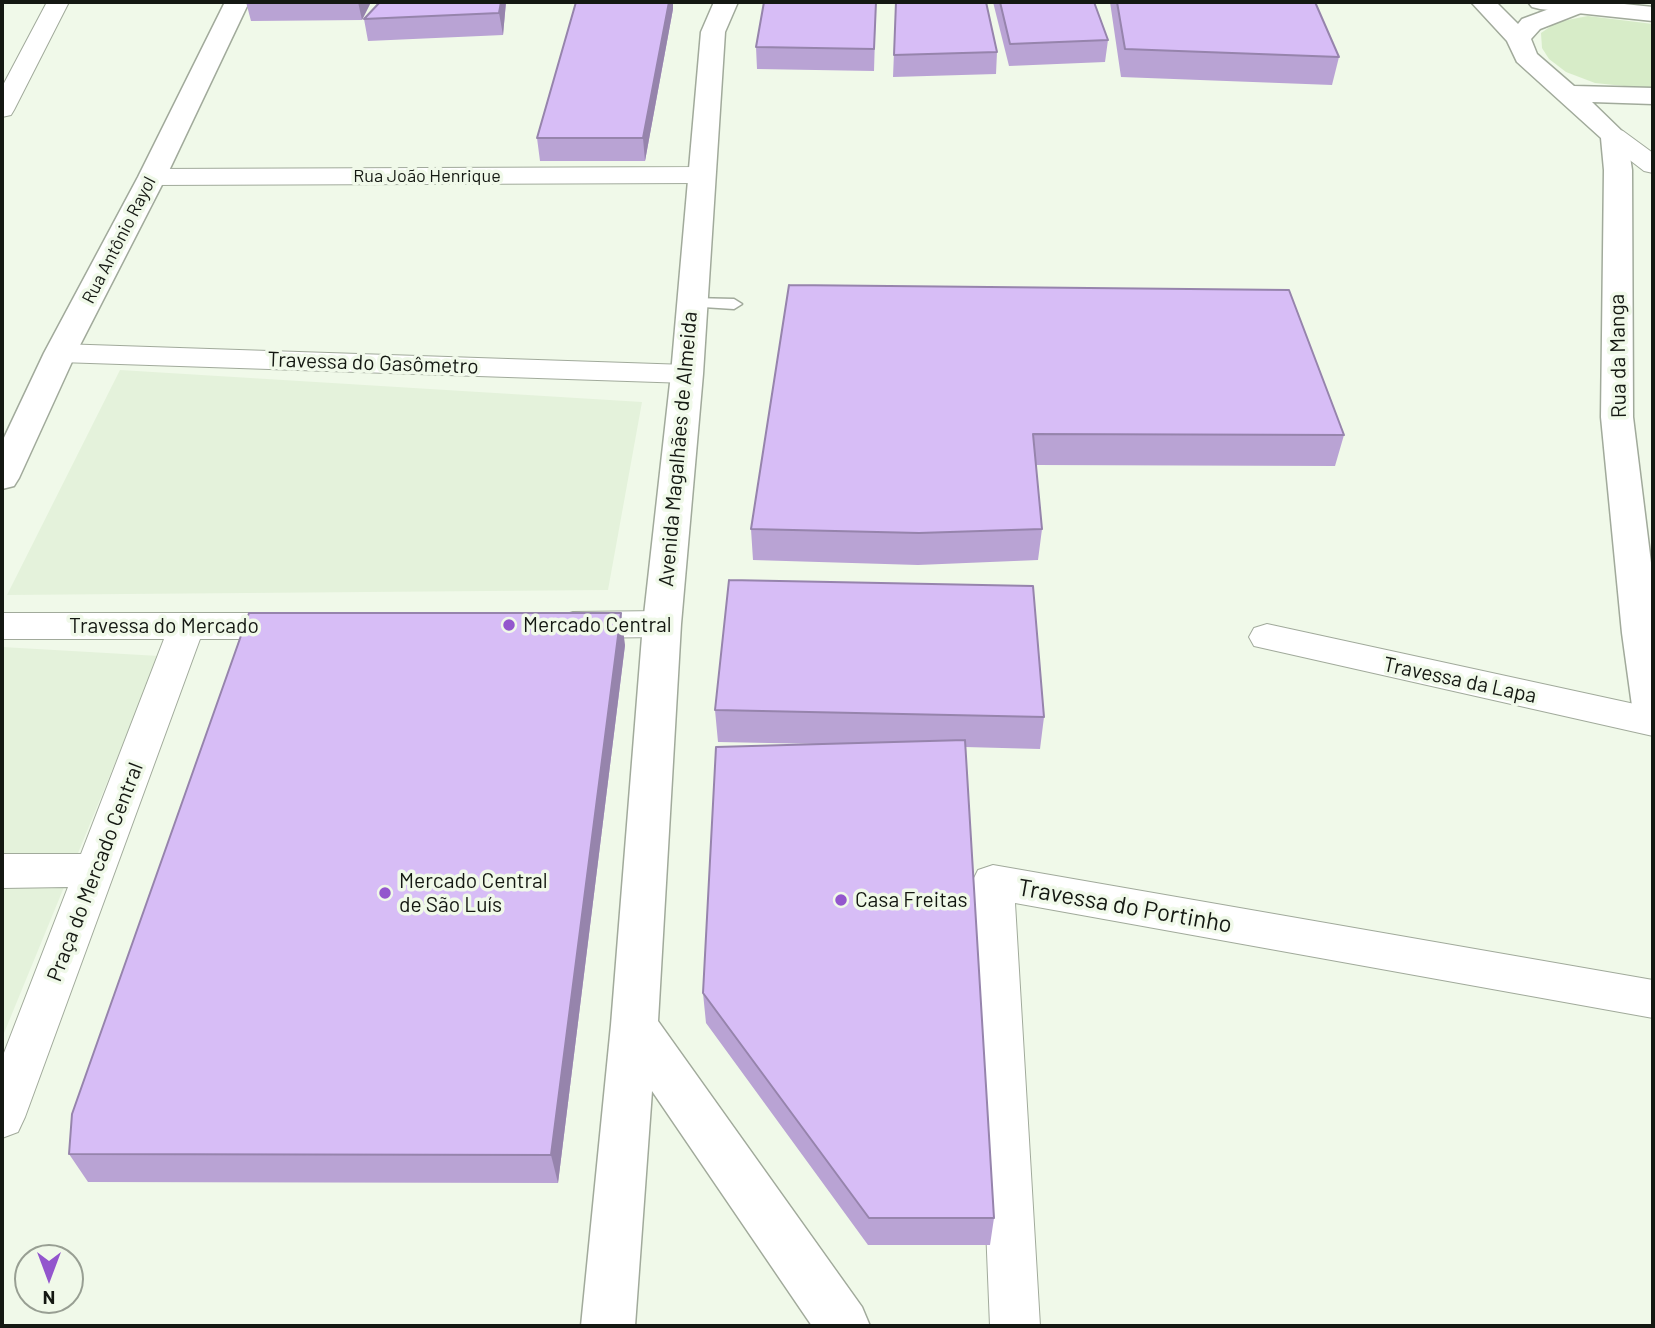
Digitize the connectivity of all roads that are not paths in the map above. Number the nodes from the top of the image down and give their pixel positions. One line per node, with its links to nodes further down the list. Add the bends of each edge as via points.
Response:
1 (58, 2): 13 (street)
2 (237, 2): 17 (street, Rua Antônio Rayol)
3 (698, 2): 9 (street)
4 (726, 2): 9 (street, Avenida Magalhães de Almeida)
5 (1483, 2): 10 (street)
6 (1540, 2): 7 (street)
7 (1578, 6): 8 (street); 10 (street, via 1531,24)
8 (1653, 15)
9 (713, 32): 16 (street, Avenida Magalhães de Almeida)
10 (1517, 38): 11 (street, via 1526,57)
11 (1566, 94): 12 (street); 14 (street)
12 (1653, 96)
13 (2, 110)
14 (1614, 136): 15 (street); 29 (street, Rua da Manga, via 1618,170 1617,417)
15 (1653, 164)
16 (702, 175): 17 (street, Rua João Henrique); 18 (street, Avenida Magalhães de Almeida)
17 (152, 177): 20 (street, Rua Antônio Rayol)
18 (692, 303): 19 (lane); 21 (street, Avenida Magalhães de Almeida)
19 (734, 303)
20 (60, 353): 21 (street, Travessa do Gasômetro); 22 (street, Rua Antônio Rayol)
21 (687, 374): 23 (street, Avenida Magalhães de Almeida)
22 (2, 478)
23 (662, 624): 24 (street); 34 (street, Avenida Magalhães de Almeida)
24 (537, 625)
25 (2, 626): 26 (street, Travessa do Mercado)
26 (187, 626): 27 (street, Travessa do Mercado); 31 (street, Praça do Mercado Central)
27 (327, 626)
28 (1267, 637): 30 (street, Travessa da Lapa)
29 (1653, 713)
30 (1653, 722)
31 (95, 870): 32 (street); 35 (street, Praça do Mercado Central)
32 (2, 871)
33 (1653, 999): 38 (street, Travessa do Portinho, via 993,882)
34 (634, 1025): 36 (street, Avenida Magalhães de Almeida); 37 (street)
35 (2, 1117)
36 (608, 1326)
37 (843, 1326)
38 (1015, 1326)

